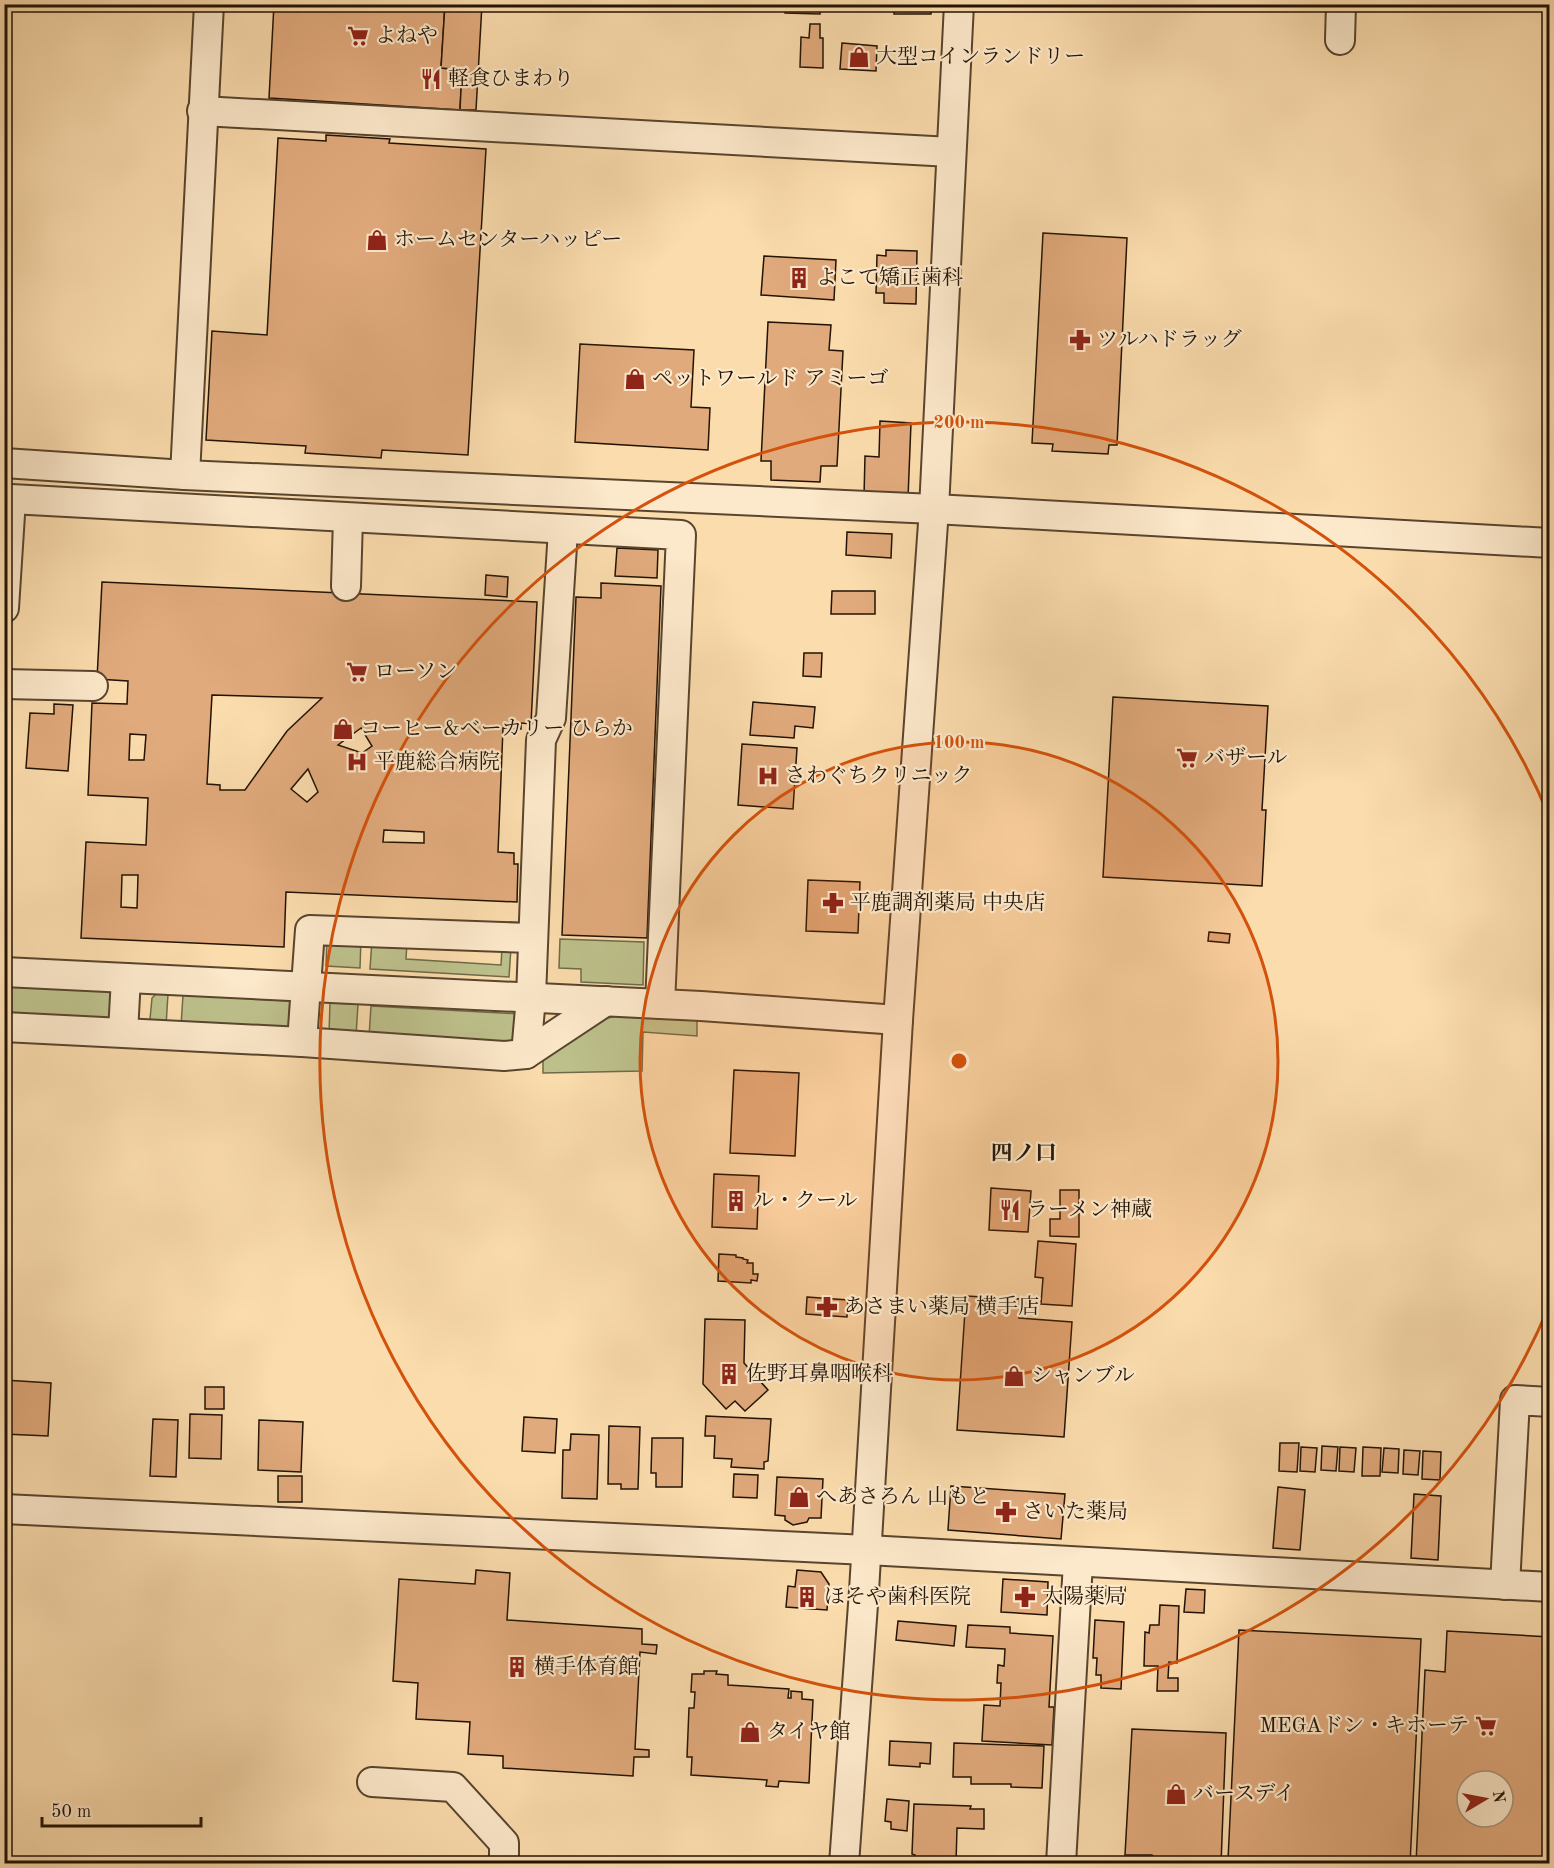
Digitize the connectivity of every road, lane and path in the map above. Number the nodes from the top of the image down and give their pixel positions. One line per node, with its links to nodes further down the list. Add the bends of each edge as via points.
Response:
1 (209, 4): 5 (street)
2 (959, 4): 6 (street)
3 (1341, 4): 4 (street)
4 (1340, 40)
5 (202, 111): 6 (street); 8 (street)
6 (951, 152): 9 (street)
7 (4, 463): 8 (street)
8 (185, 475): 9 (street)
9 (934, 509): 12 (street); 24 (street)
10 (348, 518): 11 (street); 13 (street); 14 (street, via 11,499)
11 (563, 530): 17 (street, via 551,718 541,740); 22 (street, via 681,534)
12 (1550, 543)
13 (346, 586)
14 (4, 608)
15 (4, 684): 16 (street)
16 (93, 686)
17 (532, 938): 20 (street, via 310,930); 23 (street)
18 (4, 972): 19 (street)
19 (126, 978): 20 (street); 26 (street)
20 (306, 987): 23 (street); 28 (street)
21 (606, 1001): 22 (street); 23 (street); 27 (street)
22 (660, 1004): 24 (street)
23 (530, 1009): 27 (street, via 538,1035); 29 (street)
24 (898, 1020): 32 (street)
25 (4, 1027): 26 (street)
26 (123, 1032): 28 (street)
27 (553, 1036): 29 (street)
28 (302, 1042): 29 (street, via 504,1056)
29 (526, 1054)
30 (1550, 1402): 34 (street, via 1515,1400)
31 (4, 1509): 32 (street)
32 (867, 1550): 33 (street); 38 (street)
33 (1078, 1562): 34 (street); 39 (street)
34 (1505, 1585): 35 (street)
35 (1550, 1587)
36 (372, 1782): 37 (street, via 453,1787 504,1843)
37 (504, 1863)
38 (844, 1863)
39 (1061, 1863)

